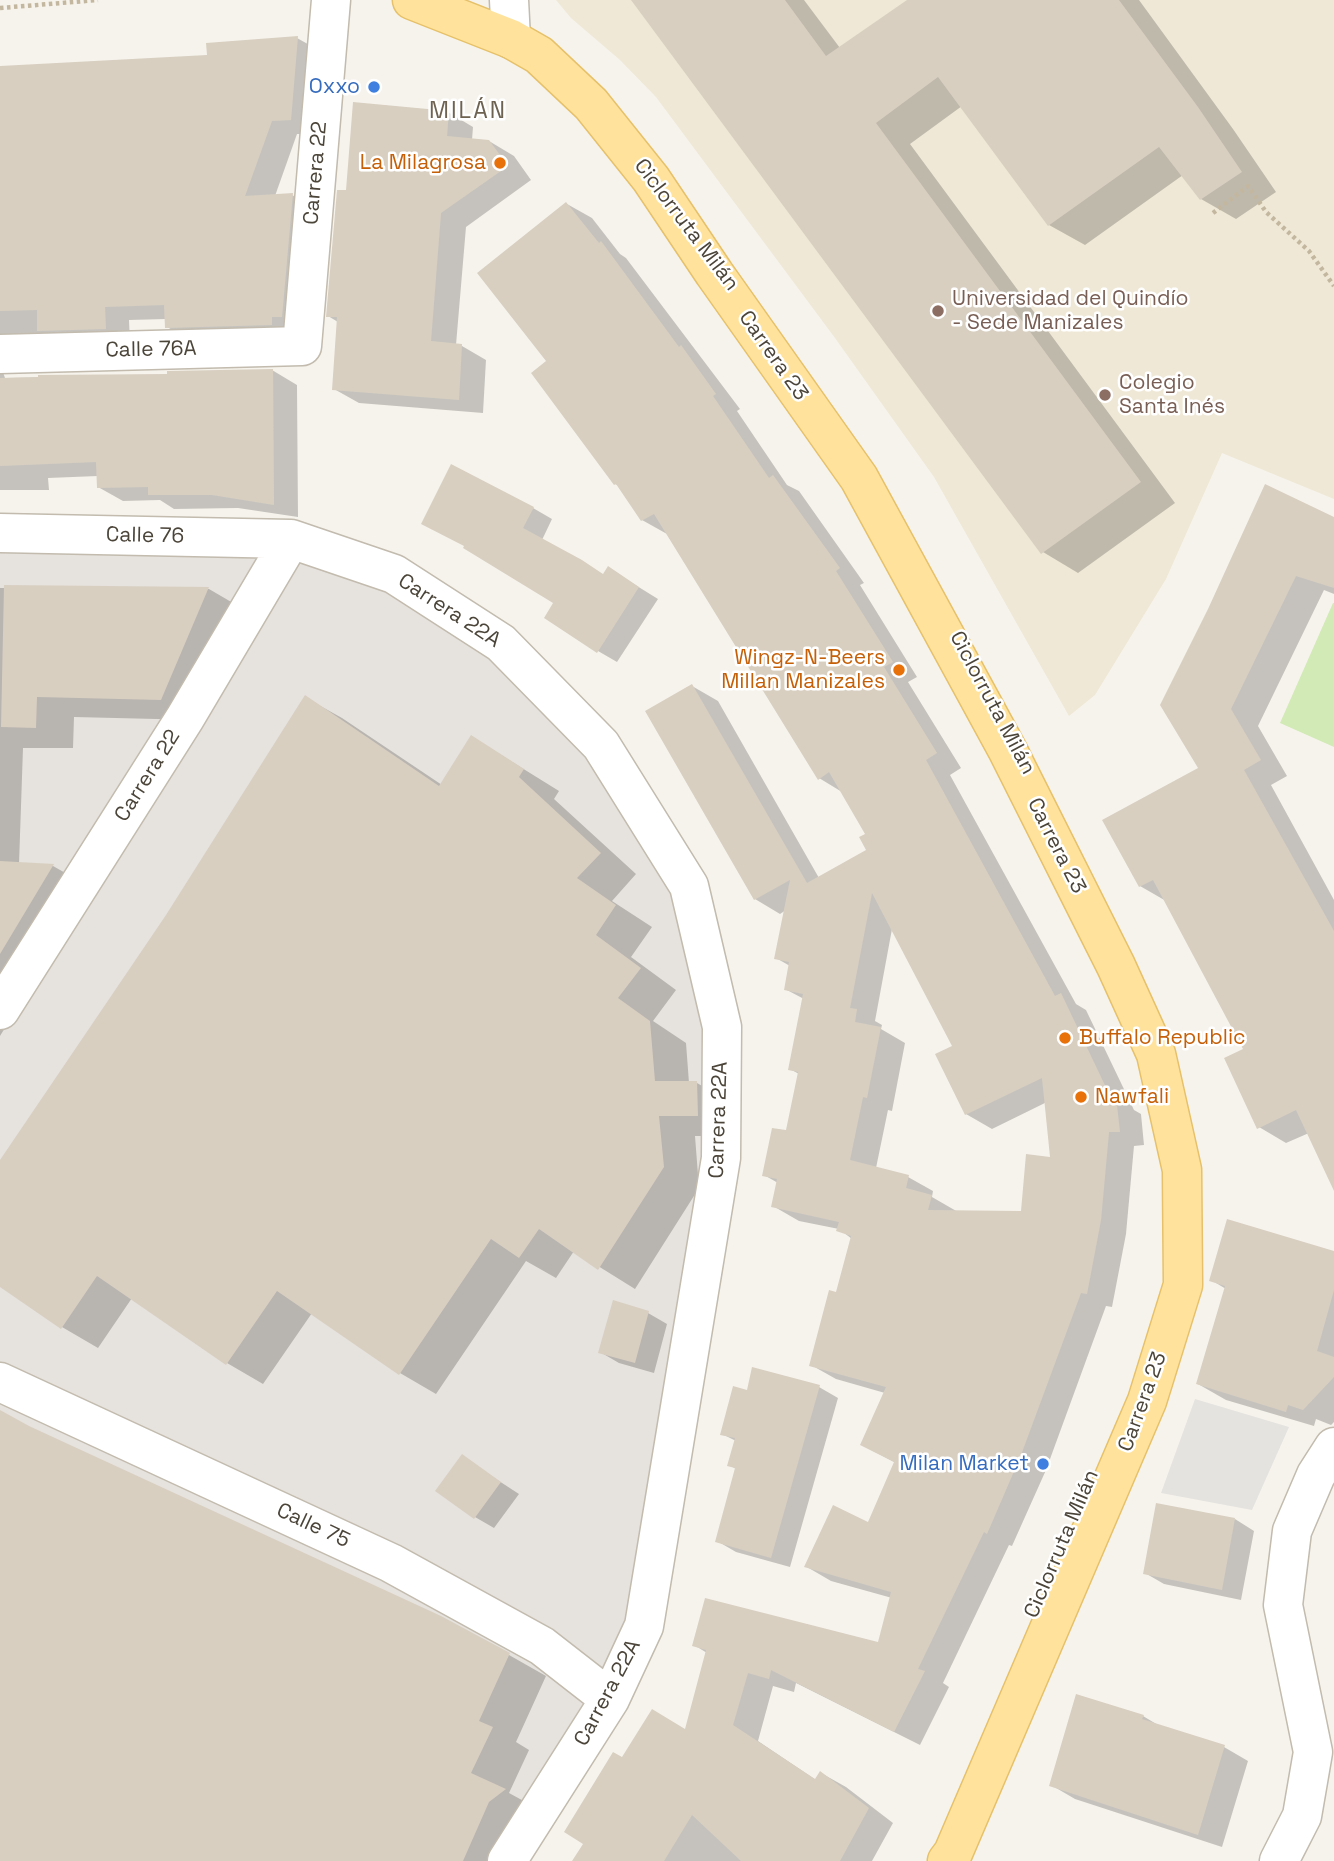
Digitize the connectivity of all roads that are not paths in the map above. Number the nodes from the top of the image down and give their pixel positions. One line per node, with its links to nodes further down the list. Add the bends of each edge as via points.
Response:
1 (331, 0): 5 (street, Carrera 22)
2 (412, 0): 4 (main road, Carrera 23)
3 (509, 0): 4 (street)
4 (510, 39): 14 (main road, Carrera 23, via 539,55 600,115 651,179 859,478 1008,751 1156,1054 1182,1170 1183,1285 1147,1401)
5 (302, 346): 6 (street, Calle 76A)
6 (0, 354)
7 (0, 533): 8 (street, Calle 76)
8 (290, 539): 9 (street, Carrera 22, via 185,718); 12 (street, Carrera 22A, via 394,574 501,643 601,745 689,887 722,1027 721,1158 644,1626)
9 (0, 1010)
10 (0, 1382): 12 (street, Calle 75, via 391,1563 542,1646)
11 (1334, 1447): 15 (street, via 1316,1475 1292,1531 1283,1605 1313,1752 1302,1816)
12 (610, 1699): 13 (street, Carrera 22A)
13 (507, 1861)
14 (947, 1861)
15 (1279, 1861)

